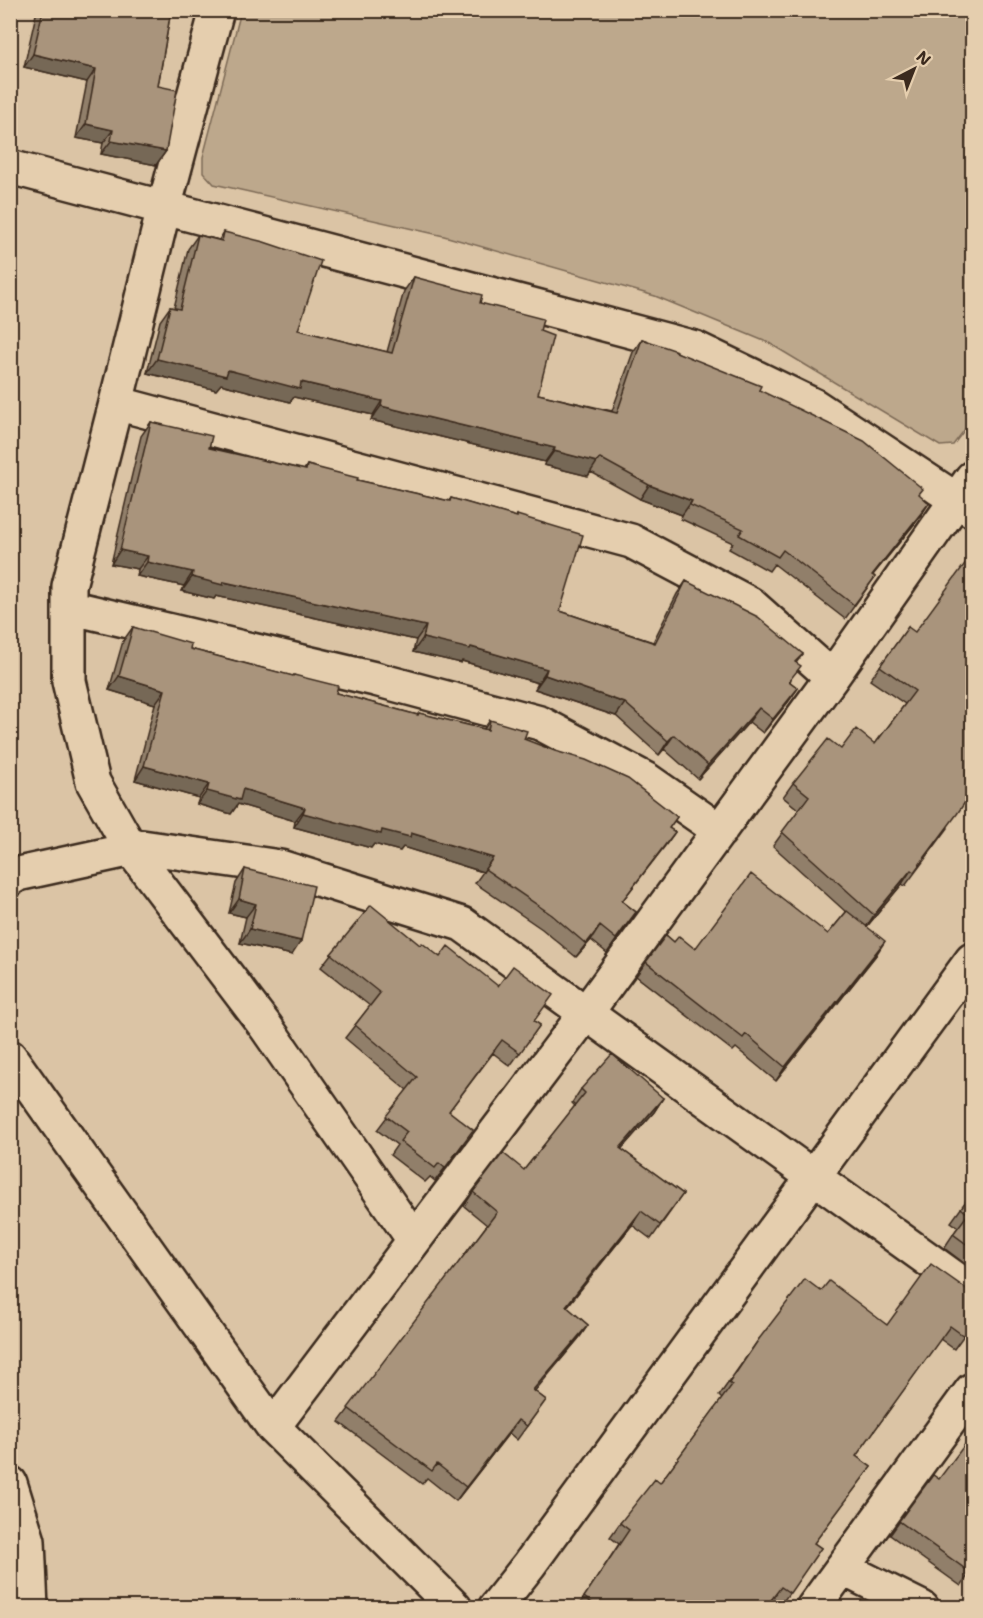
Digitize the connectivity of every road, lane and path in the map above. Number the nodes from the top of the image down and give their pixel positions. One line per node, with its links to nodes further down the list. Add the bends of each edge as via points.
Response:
1 (218, 10): 3 (street)
2 (10, 167): 3 (street)
3 (164, 208): 4 (street); 5 (street, via 695,348 813,405)
4 (116, 403): 6 (street, via 69,586); 7 (street, via 631,541 750,604)
5 (967, 496): 7 (street)
6 (69, 607): 8 (street, via 375,679 540,723 647,780); 9 (street, via 69,681 93,782)
7 (832, 677): 8 (street)
8 (720, 831): 12 (street)
9 (130, 849): 10 (street); 12 (street, via 142,846 280,867 462,924); 15 (street, via 266,1027)
10 (10, 879)
11 (972, 960): 14 (street)
12 (586, 1013): 14 (street); 15 (street)
13 (10, 1057): 18 (street)
14 (814, 1179): 16 (street); 24 (street)
15 (414, 1240): 18 (street)
16 (972, 1291)
17 (972, 1390): 21 (street)
18 (273, 1427): 23 (street)
19 (10, 1483): 20 (street)
20 (19, 1541): 22 (street)
21 (842, 1568): 25 (street); 26 (street)
22 (31, 1608)
23 (455, 1608)
24 (495, 1608)
25 (813, 1608)
26 (922, 1608)

